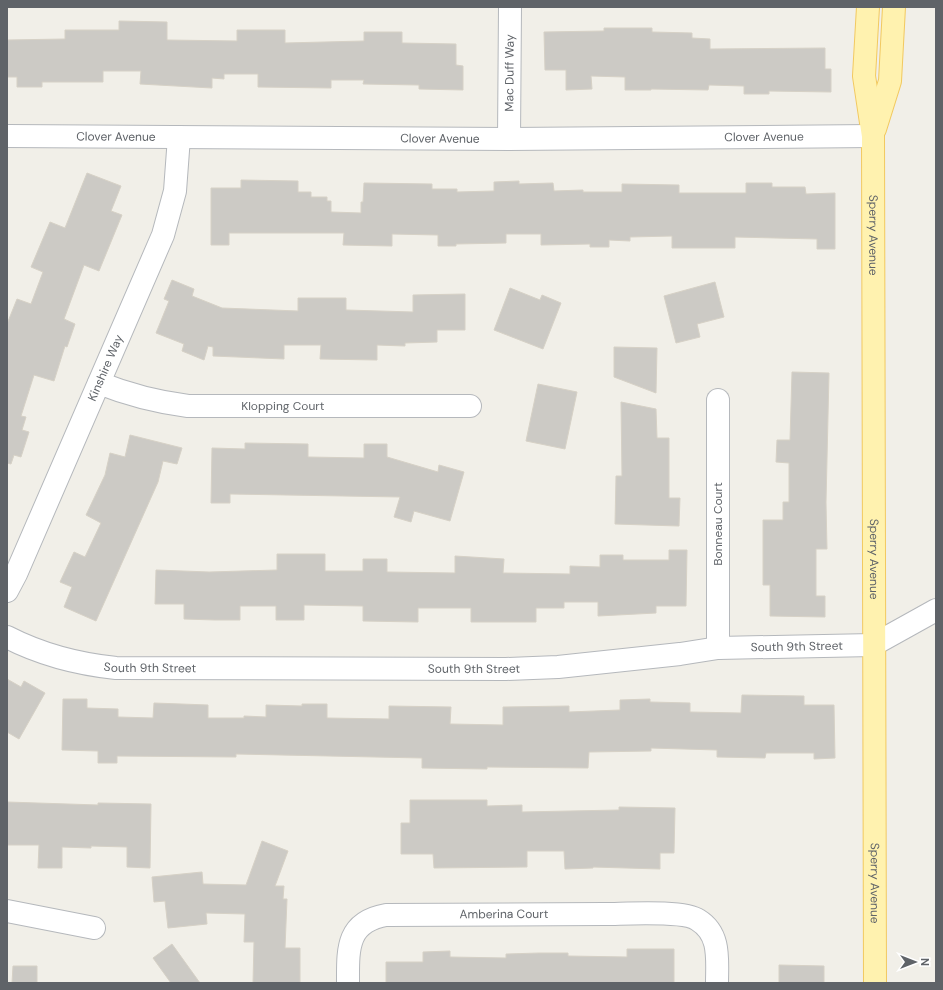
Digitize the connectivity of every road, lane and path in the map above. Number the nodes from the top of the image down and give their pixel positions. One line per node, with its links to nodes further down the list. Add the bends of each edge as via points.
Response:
1 (510, 7): 7 (street, Mac Duff Way)
2 (868, 7): 5 (main road, Sperry Avenue, via 864,76)
3 (894, 7): 5 (main road, Sperry Avenue, via 890,81)
4 (7, 136): 6 (street, Clover Avenue)
5 (873, 136): 7 (street, Clover Avenue); 14 (main road, Sperry Avenue)
6 (179, 137): 7 (street, Clover Avenue); 8 (street, Kinshire Way, via 175,191 163,235)
7 (509, 139)
8 (100, 383): 10 (street, Klopping Court, via 123,393 159,403 188,406); 11 (street, Kinshire Way)
9 (718, 400): 15 (street, Bonneau Court)
10 (470, 406)
11 (7, 592)
12 (936, 610): 14 (street, South 9th Street)
13 (7, 637): 15 (street, South 9th Street, via 56,657 92,666 116,668 506,669 558,667)
14 (873, 645): 15 (street, South 9th Street); 20 (main road, Sperry Avenue)
15 (718, 648)
16 (7, 911): 17 (street)
17 (94, 928)
18 (348, 983): 19 (street, Amberina Court, via 348,949 351,939 366,922 386,915 687,915 707,926 717,946)
19 (717, 983)
20 (875, 983)

